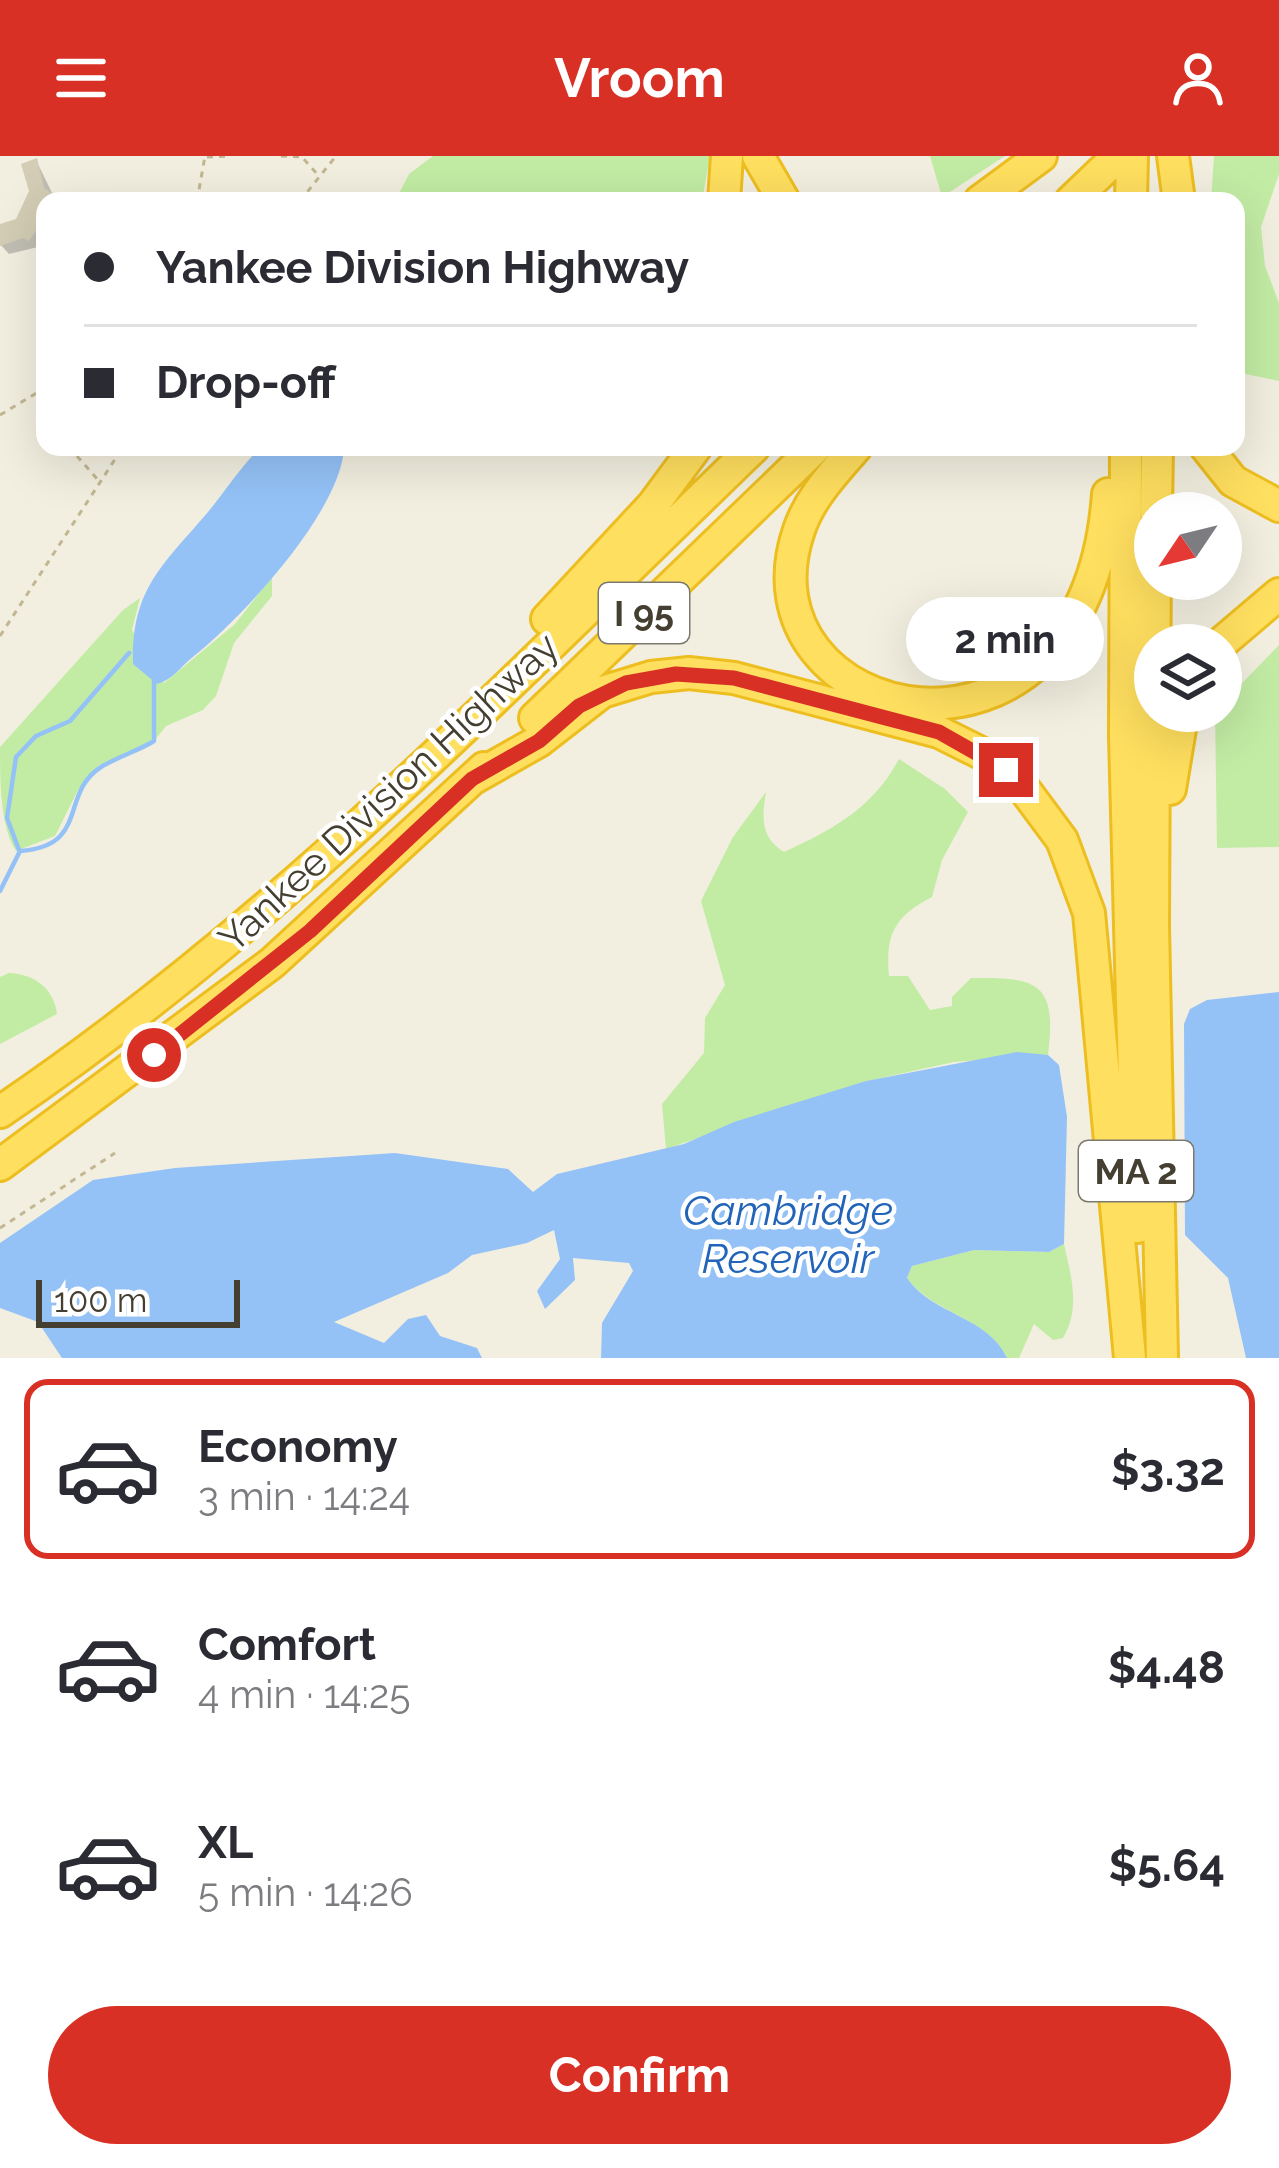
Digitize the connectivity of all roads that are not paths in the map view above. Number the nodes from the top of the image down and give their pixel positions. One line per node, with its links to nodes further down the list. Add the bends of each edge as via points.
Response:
1 (727, 156): 7 (highway)
2 (758, 156): 8 (highway)
3 (1041, 156): 9 (highway)
4 (1055, 156): 10 (highway)
5 (1118, 156): 11 (highway)
6 (1132, 156): 12 (highway)
7 (725, 192)
8 (779, 192)
9 (992, 192)
10 (1018, 192)
11 (1080, 192)
12 (1131, 192)
13 (689, 456): 26 (highway, via 500,667)
14 (745, 456): 26 (highway, Yankee Division Highway / I 95)
15 (807, 456): 28 (highway, Yankee Division Highway / I 95)
16 (848, 456): 17 (highway, via 800,528 792,575 798,610 814,644 845,677 884,698 932,706 1009,686 1064,632 1097,560)
17 (1114, 456)
18 (1126, 456): 34 (highway, MA 2)
19 (1157, 456): 21 (highway)
20 (1213, 456): 22 (highway, via 1233,481)
21 (1156, 492)
22 (1279, 506)
23 (1279, 594): 25 (highway)
24 (1155, 600): 29 (highway, MA 2)
25 (1242, 625)
26 (459, 731): 30 (highway, Yankee Division Highway / I 95, via 218,949)
27 (1180, 732): 29 (highway)
28 (472, 779): 32 (highway, Yankee Division Highway / I 95, via 259,974); 33 (highway, via 602,692 689,673 939,732 1016,778 1062,840 1091,927)
29 (1153, 926): 31 (highway, MA 2)
30 (0, 1112)
31 (1157, 1148): 35 (highway, MA 2); 36 (highway, via 1167,1194)
32 (0, 1165)
33 (1130, 1358)
34 (1142, 1358)
35 (1162, 1358)
36 (1172, 1358)

